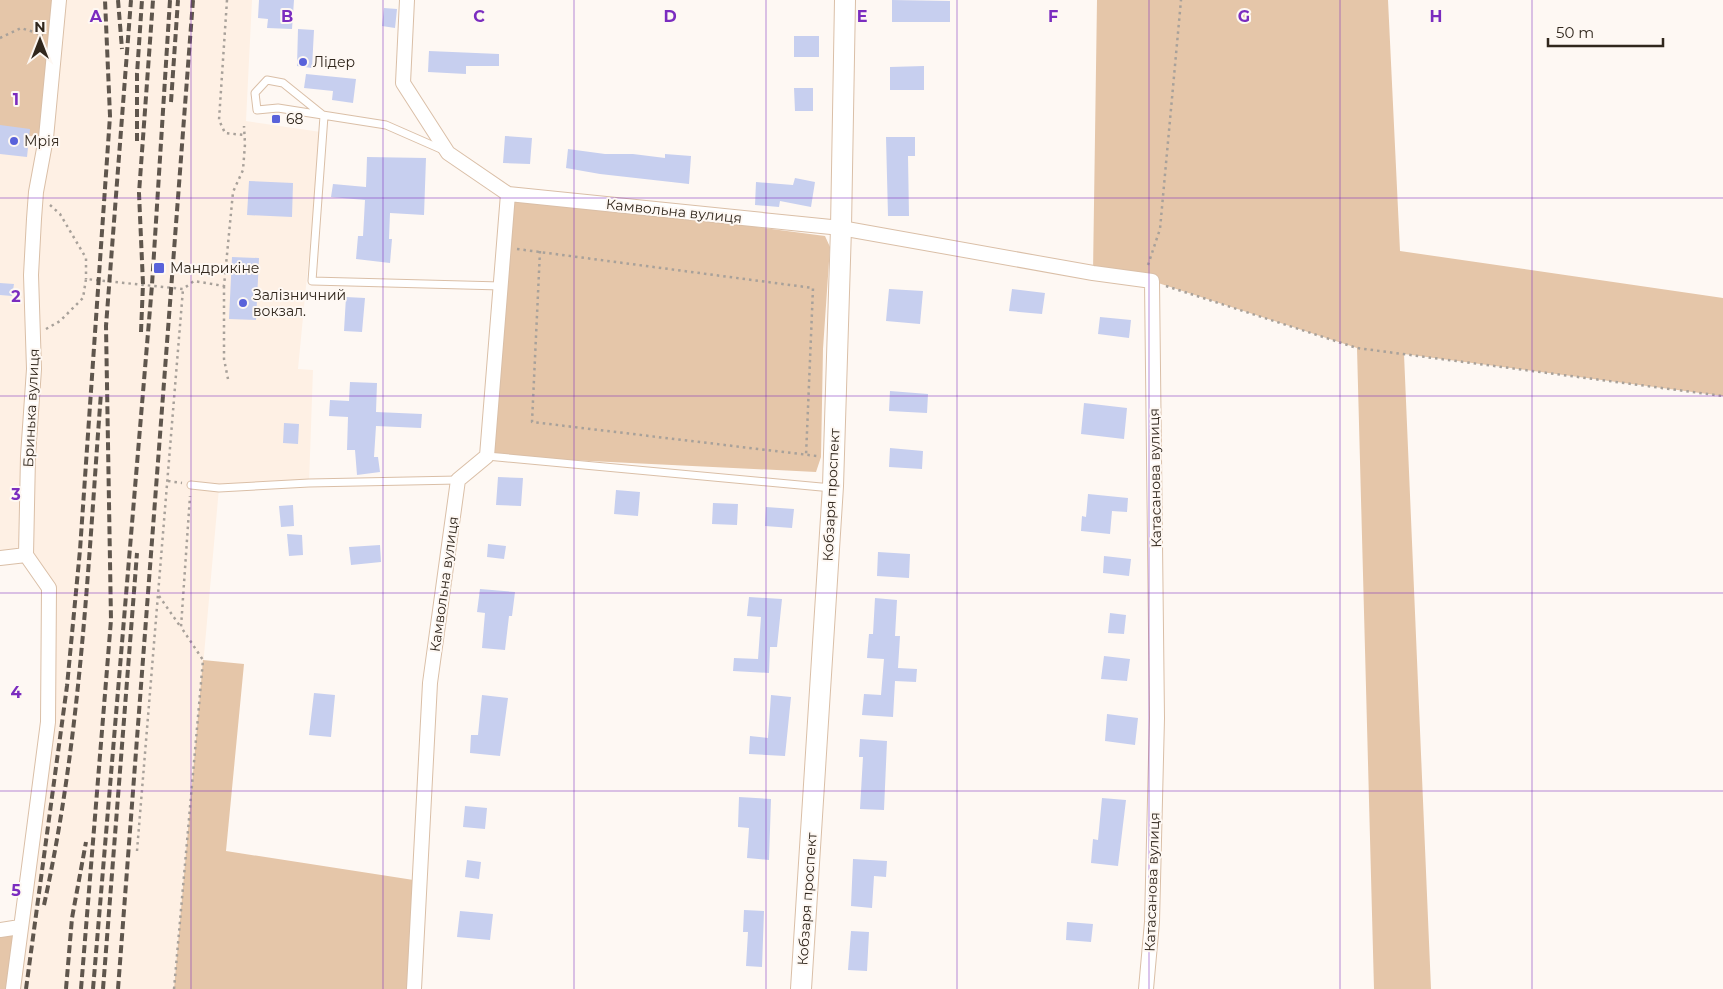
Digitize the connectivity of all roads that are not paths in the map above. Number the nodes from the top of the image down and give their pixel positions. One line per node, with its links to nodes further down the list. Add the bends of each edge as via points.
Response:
1 (59, 0): 13 (street, Бринька вулиця, via 46,138 36,192 31,275 34,336)
2 (407, 0): 5 (street, Камвольна вулиця, via 403,84)
3 (845, 0): 7 (main road, Кобзаря проспект)
4 (324, 116): 4 (lane, via 283,83 267,80 255,93 257,110 278,108); 5 (lane, via 386,125); 8 (lane, via 312,281)
5 (448, 152): 6 (street, Камвольна вулиця)
6 (508, 194): 7 (street, Камвольна вулиця); 8 (street)
7 (841, 228): 12 (main road, Кобзаря проспект); 20 (street, Катасанова вулиця, via 1146,280 1157,718 1152,922)
8 (501, 286): 9 (street)
9 (487, 456): 10 (street); 12 (lane)
10 (458, 480): 11 (lane, via 219,488); 18 (street, Камвольна вулиця, via 430,683)
11 (191, 485)
12 (833, 488): 19 (main road, Кобзаря проспект)
13 (26, 556): 14 (street); 15 (street, via 49,588 48,722)
14 (0, 558)
15 (20, 927): 16 (street); 17 (street)
16 (0, 930)
17 (13, 989)
18 (414, 989)
19 (801, 989)
20 (1146, 989)

